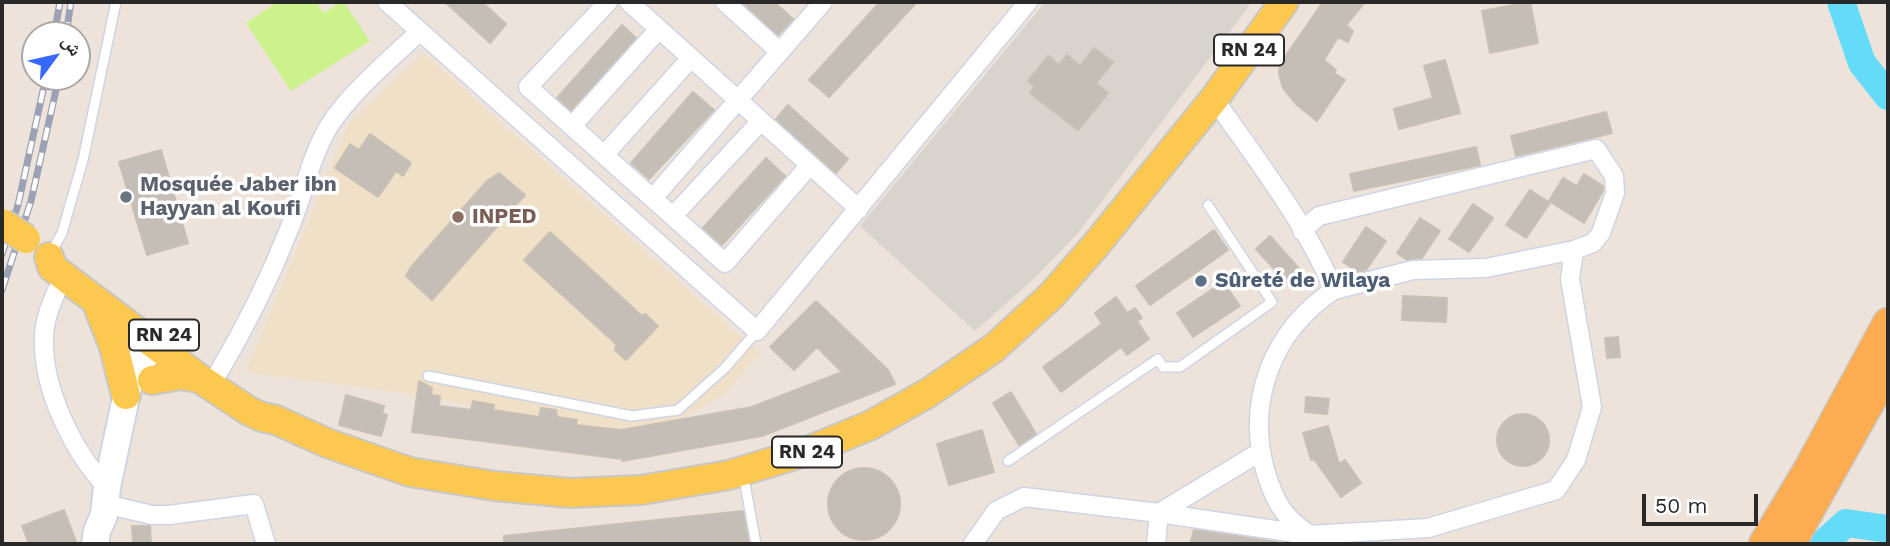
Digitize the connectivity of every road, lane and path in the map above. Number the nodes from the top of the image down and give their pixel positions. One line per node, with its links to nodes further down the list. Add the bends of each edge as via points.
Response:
1 (116, 2): 26 (lane)
2 (387, 2): 10 (street)
3 (608, 2): 16 (street, via 528,87)
4 (629, 2): 9 (street)
5 (725, 2): 11 (street)
6 (824, 2): 11 (street)
7 (1028, 2): 21 (street)
8 (1284, 2): 13 (main road, RN 24)
9 (659, 29): 12 (street); 16 (street)
10 (419, 32): 30 (street); 33 (street, via 329,125 259,300)
11 (780, 52): 14 (street)
12 (691, 58): 14 (street); 17 (street)
13 (1214, 99): 24 (street); 39 (main road, RN 24, via 1051,296 994,348 871,425 808,452)
14 (738, 100): 15 (street); 19 (street)
15 (761, 121): 18 (street); 22 (street)
16 (572, 126): 17 (street)
17 (604, 155): 19 (street)
18 (810, 165): 21 (street); 22 (street, via 725,263)
19 (653, 198): 22 (street)
20 (1208, 205): 38 (lane, via 1272,302 1180,367 1163,367 1158,359)
21 (859, 209): 30 (street)
22 (673, 216)
23 (2, 223): 26 (main road, RN 24, bridge)
24 (1302, 231): 25 (street, via 1319,216 1596,149 1614,176 1615,193 1601,233 1593,243); 27 (street)
25 (1574, 250): 27 (street, via 1486,268 1413,270); 42 (street, via 1570,279 1592,407 1576,460 1556,490 1428,528)
26 (56, 266): 28 (main road, RN 24); 31 (main road, RN 24, via 58,257); 40 (street, via 44,339 50,381)
27 (1334, 290): 37 (street, via 1288,333 1274,355 1259,408)
28 (96, 301): 31 (main road, RN 24); 36 (main road, via 114,347)
29 (1888, 323): 49 (highway)
30 (757, 331): 34 (lane, via 725,368 678,410 632,416)
31 (162, 345): 33 (main road, RN 24); 35 (main road); 36 (main road, via 134,369)
32 (1888, 369): 50 (highway)
33 (208, 376): 35 (main road); 39 (main road, RN 24, via 276,420 410,472 570,493 641,490)
34 (428, 376)
35 (152, 380): 36 (main road)
36 (124, 406): 40 (main road)
37 (1260, 452): 41 (street); 42 (street, via 1281,510)
38 (1008, 461)
39 (743, 471): 46 (lane)
40 (106, 502): 43 (main road); 44 (main road); 45 (street, via 152,515 254,504)
41 (1159, 513): 42 (street); 47 (street, via 1024,498 996,511); 48 (street)
42 (1309, 535)
43 (95, 544)
44 (107, 544)
45 (266, 544)
46 (756, 544)
47 (973, 544)
48 (1156, 544)
49 (1764, 544)
50 (1790, 544)

